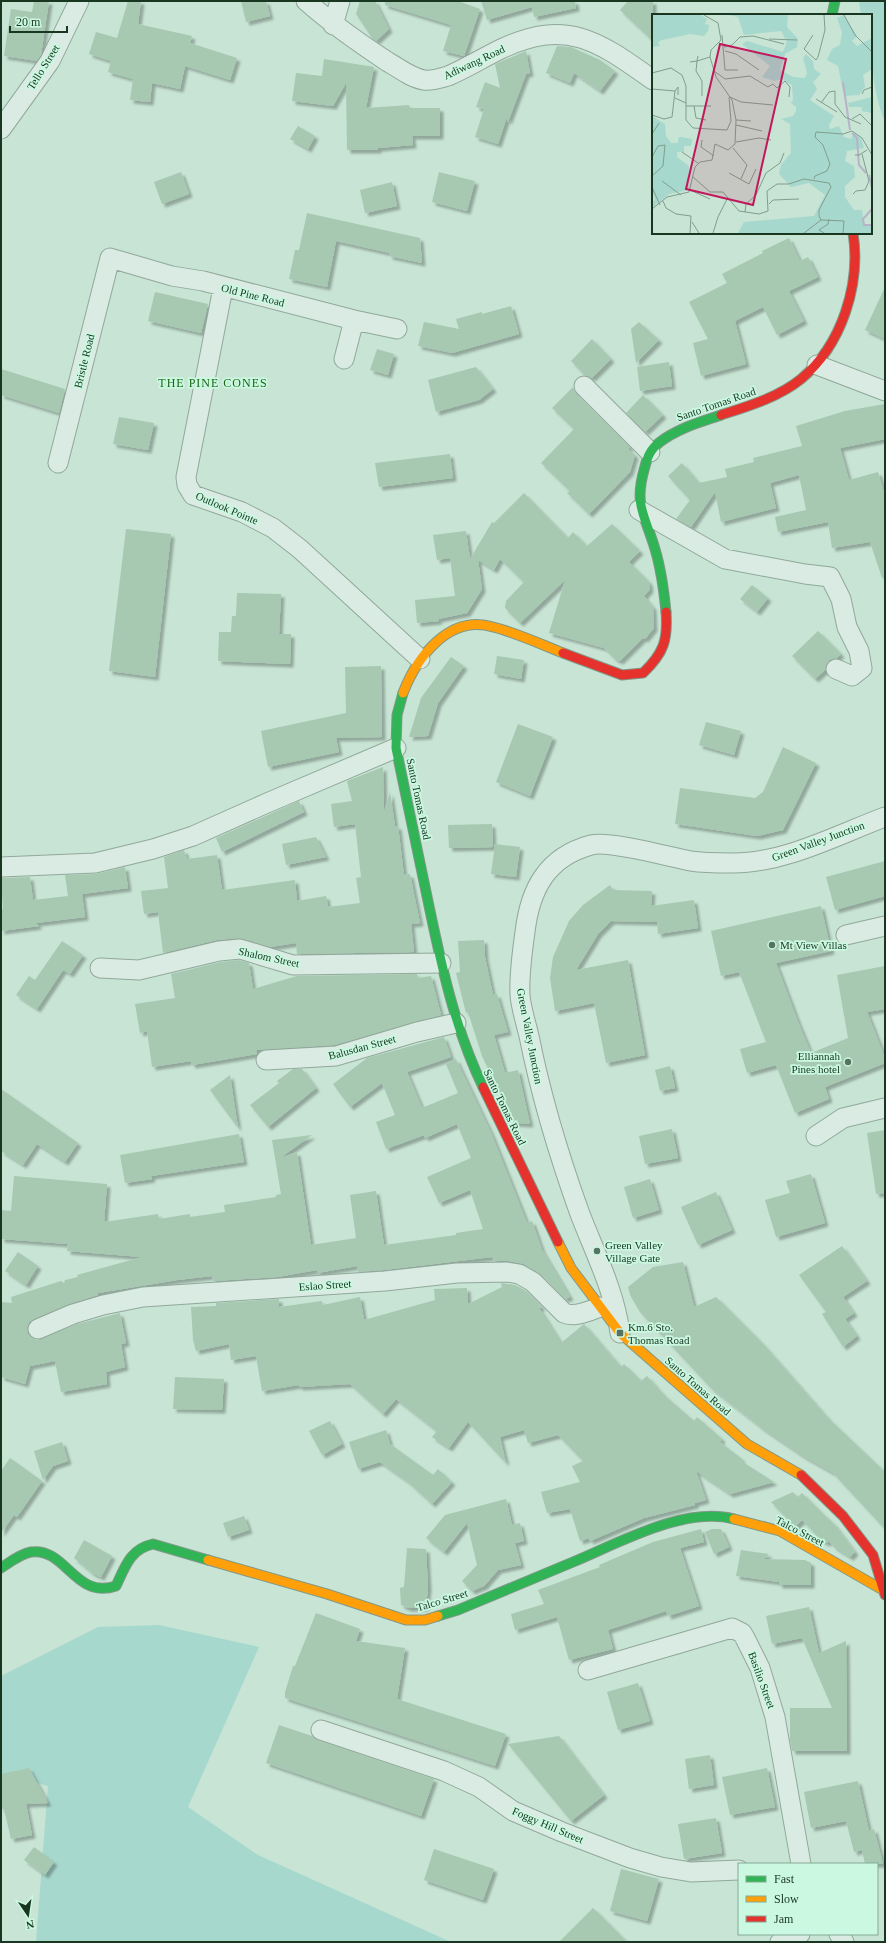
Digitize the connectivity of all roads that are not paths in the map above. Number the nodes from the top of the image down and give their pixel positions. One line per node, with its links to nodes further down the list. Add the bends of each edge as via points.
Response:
1 (79, 1): 6 (street, Tello Street, via 50,61)
2 (306, 1): 4 (street, Adiwang Road)
3 (340, 1): 4 (street)
4 (333, 25): 5 (street, Adiwang Road, via 412,76 424,80 448,76 519,42 545,35 565,34 580,36 594,42)
5 (652, 79)
6 (1, 129)
7 (853, 234): 13 (street, Santo Tomas Road, via 856,260 848,305 838,331)
8 (110, 258): 9 (street, Old Pine Road); 17 (street, Bristle Road)
9 (223, 288): 10 (street, Old Pine Road); 19 (street, Outlook Pointe, via 186,477 187,486 193,495 242,512 273,528 300,549)
10 (354, 320): 11 (street, Old Pine Road); 12 (street)
11 (397, 329)
12 (344, 359)
13 (817, 365): 15 (street); 16 (street, Santo Tomas Road, via 789,388 768,399 673,432)
14 (584, 386): 16 (street)
15 (885, 391)
16 (650, 452): 18 (street, Santo Tomas Road, via 638,484)
17 (58, 463)
18 (639, 510): 19 (street, Santo Tomas Road, via 655,549 666,613 666,639 657,660 643,673 622,675 492,626 470,625 450,632); 20 (street, via 725,559 830,577 841,598 847,627 859,651 862,668 852,676)
19 (420, 659): 21 (street, Santo Tomas Road, via 407,685 397,715)
20 (836, 669)
21 (396, 748): 23 (street, via 193,836 154,849 95,863); 26 (street, Santo Tomas Road)
22 (885, 817): 34 (street, Green Valley Junction, via 760,862 693,861 594,844 566,854 545,873 534,894 527,916 520,969 520,996 536,1076 572,1193 613,1297)
23 (1, 867)
24 (885, 926): 25 (street)
25 (846, 935)
26 (441, 963): 27 (street, Shalom Street, via 293,964 240,949 219,951 139,970); 28 (street, Santo Tomas Road)
27 (100, 968)
28 (456, 1023): 29 (street, Balusdan Street, via 336,1056); 32 (street, Santo Tomas Road, via 476,1075 570,1268)
29 (266, 1060)
30 (885, 1108): 31 (street, via 843,1118)
31 (816, 1136)
32 (600, 1307): 33 (street, Eslao Street, via 569,1315 533,1282 519,1274 456,1273 385,1281 143,1297 103,1305); 34 (street, Santo Tomas Road)
33 (38, 1328)
34 (620, 1333): 36 (street, Santo Tomas Road, via 747,1444 800,1474 843,1516 873,1555)
35 (1, 1568): 36 (street, Talco Street, via 18,1558 37,1552 53,1556 80,1580 98,1591 104,1591 116,1586 134,1552 145,1545 153,1544 414,1621 458,1610 649,1530 690,1518 707,1516 732,1518 780,1532)
36 (884, 1592)
37 (588, 1670): 39 (street, Basilio Street, via 732,1628 742,1633 760,1668 775,1716)
38 (321, 1730): 40 (street, Foggy Hill Street, via 444,1771 478,1787 513,1811 630,1858 661,1868 691,1872)
39 (802, 1863)
40 (738, 1870)
41 (798, 1935): 42 (street)
42 (780, 1942)

